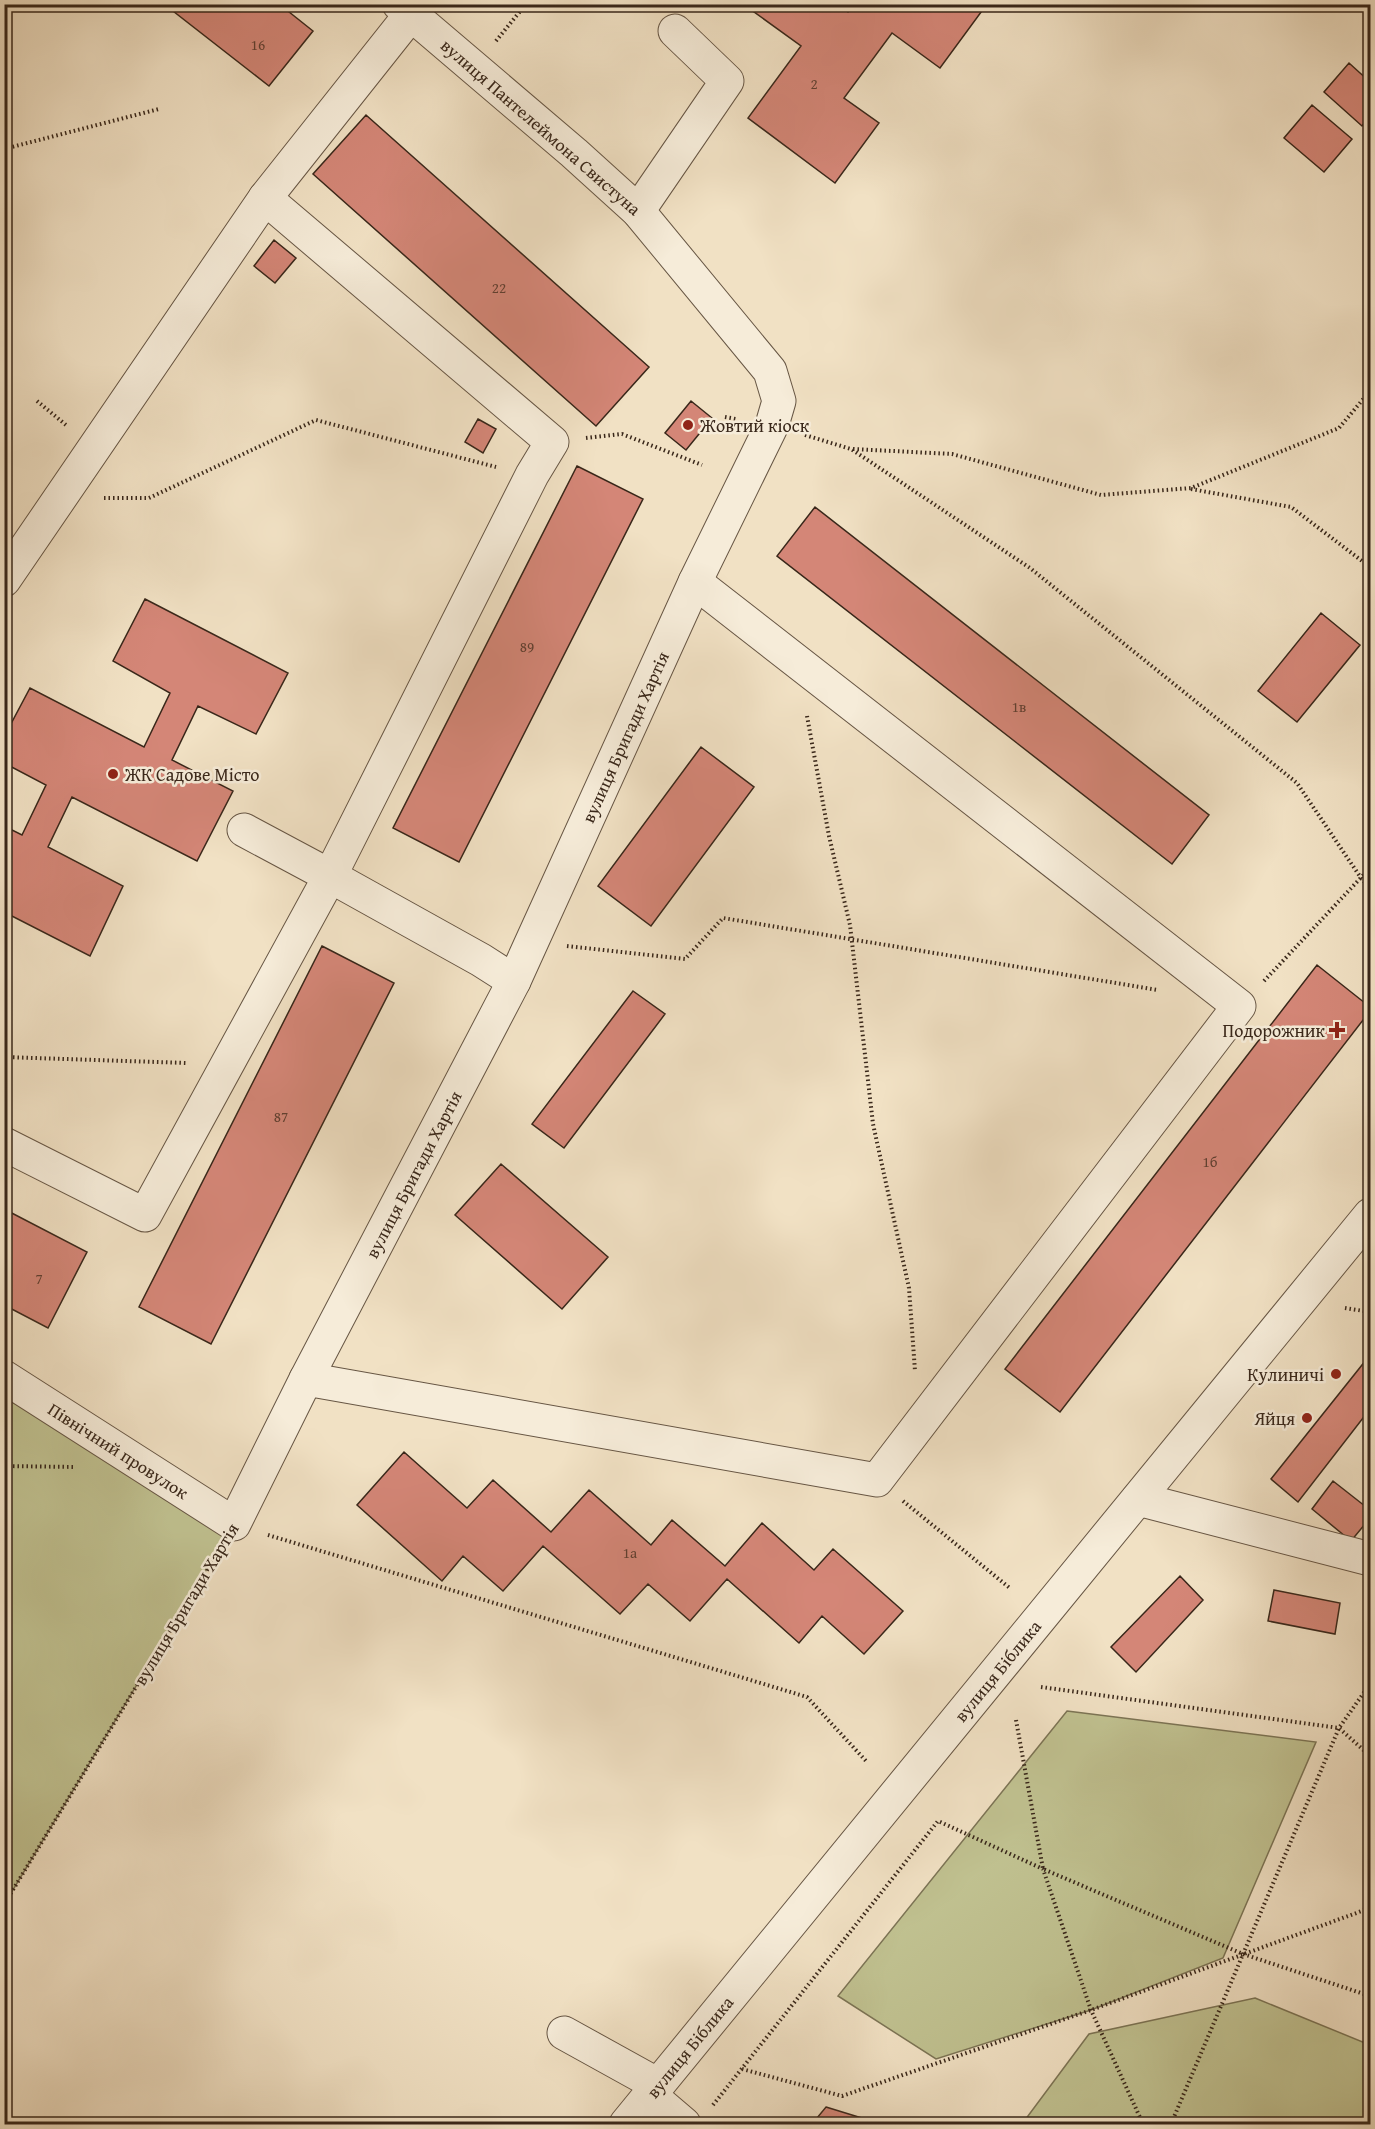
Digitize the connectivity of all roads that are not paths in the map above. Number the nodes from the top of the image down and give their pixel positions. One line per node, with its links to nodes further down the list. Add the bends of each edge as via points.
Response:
1 (410, 8): 3 (street); 4 (street, вулиця Пантелеймона Свистуна)
2 (675, 31): 4 (street, via 727,81)
3 (266, 198): 6 (street); 9 (street, via 552,442)
4 (638, 211): 5 (street, вулиця Пантелеймона Свистуна, via 770,371)
5 (776, 413): 7 (street, вулиця Бригади Хартія)
6 (4, 579)
7 (695, 582): 10 (street, вулиця Бригади Хартія); 14 (street, via 1239,1006 877,1480)
8 (244, 830): 9 (street)
9 (330, 876): 10 (street); 11 (street, via 145,1215)
10 (514, 981): 14 (street, вулиця Бригади Хартія)
11 (4, 1144)
12 (1371, 1215): 15 (street, вулиця Біблика)
13 (4, 1377): 16 (street, Північний провулок)
14 (306, 1378): 16 (street, вулиця Бригади Хартія)
15 (1138, 1499): 17 (street); 19 (street, вулиця Біблика)
16 (234, 1524)
17 (1371, 1559)
18 (564, 2033): 19 (street)
19 (654, 2090): 20 (street, вулиця Біблика); 21 (street)
20 (626, 2124)
21 (684, 2124)

